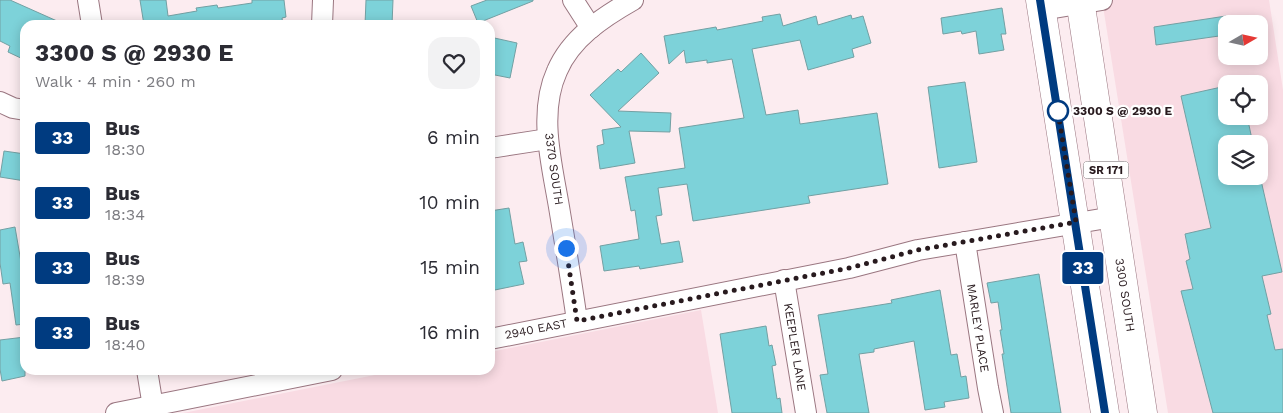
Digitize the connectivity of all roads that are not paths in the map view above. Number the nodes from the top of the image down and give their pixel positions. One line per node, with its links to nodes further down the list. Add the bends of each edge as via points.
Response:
1 (88, 0): 7 (street)
2 (323, 0): 8 (street)
3 (573, 0): 9 (street)
4 (633, 0): 9 (street, 3370 SOUTH)
5 (1087, 1): 6 (street); 14 (main road, 3300 SOUTH / SR 171)
6 (1041, 5): 15 (main road, SR 171)
7 (91, 20)
8 (322, 20)
9 (591, 28): 12 (street, 3370 SOUTH, via 572,46 556,71 548,104)
10 (0, 102): 11 (street)
11 (20, 109)
12 (548, 138): 13 (street); 18 (street, 3370 SOUTH)
13 (495, 147)
14 (1113, 217): 15 (street, 2940 EAST); 27 (main road, 3300 SOUTH / SR 171)
15 (1076, 222): 16 (street, 2940 EAST); 26 (main road, SR 171)
16 (965, 242): 17 (street, 2940 EAST); 25 (street, MARLEY PLACE)
17 (784, 280): 18 (street, 2940 EAST); 24 (street, KEEPLER LANE)
18 (577, 321): 19 (street, 2940 EAST)
19 (495, 338)
20 (148, 375): 22 (street)
21 (309, 375): 22 (street)
22 (153, 409): 23 (street)
23 (116, 413)
24 (806, 413)
25 (993, 413)
26 (1105, 413)
27 (1143, 413)

